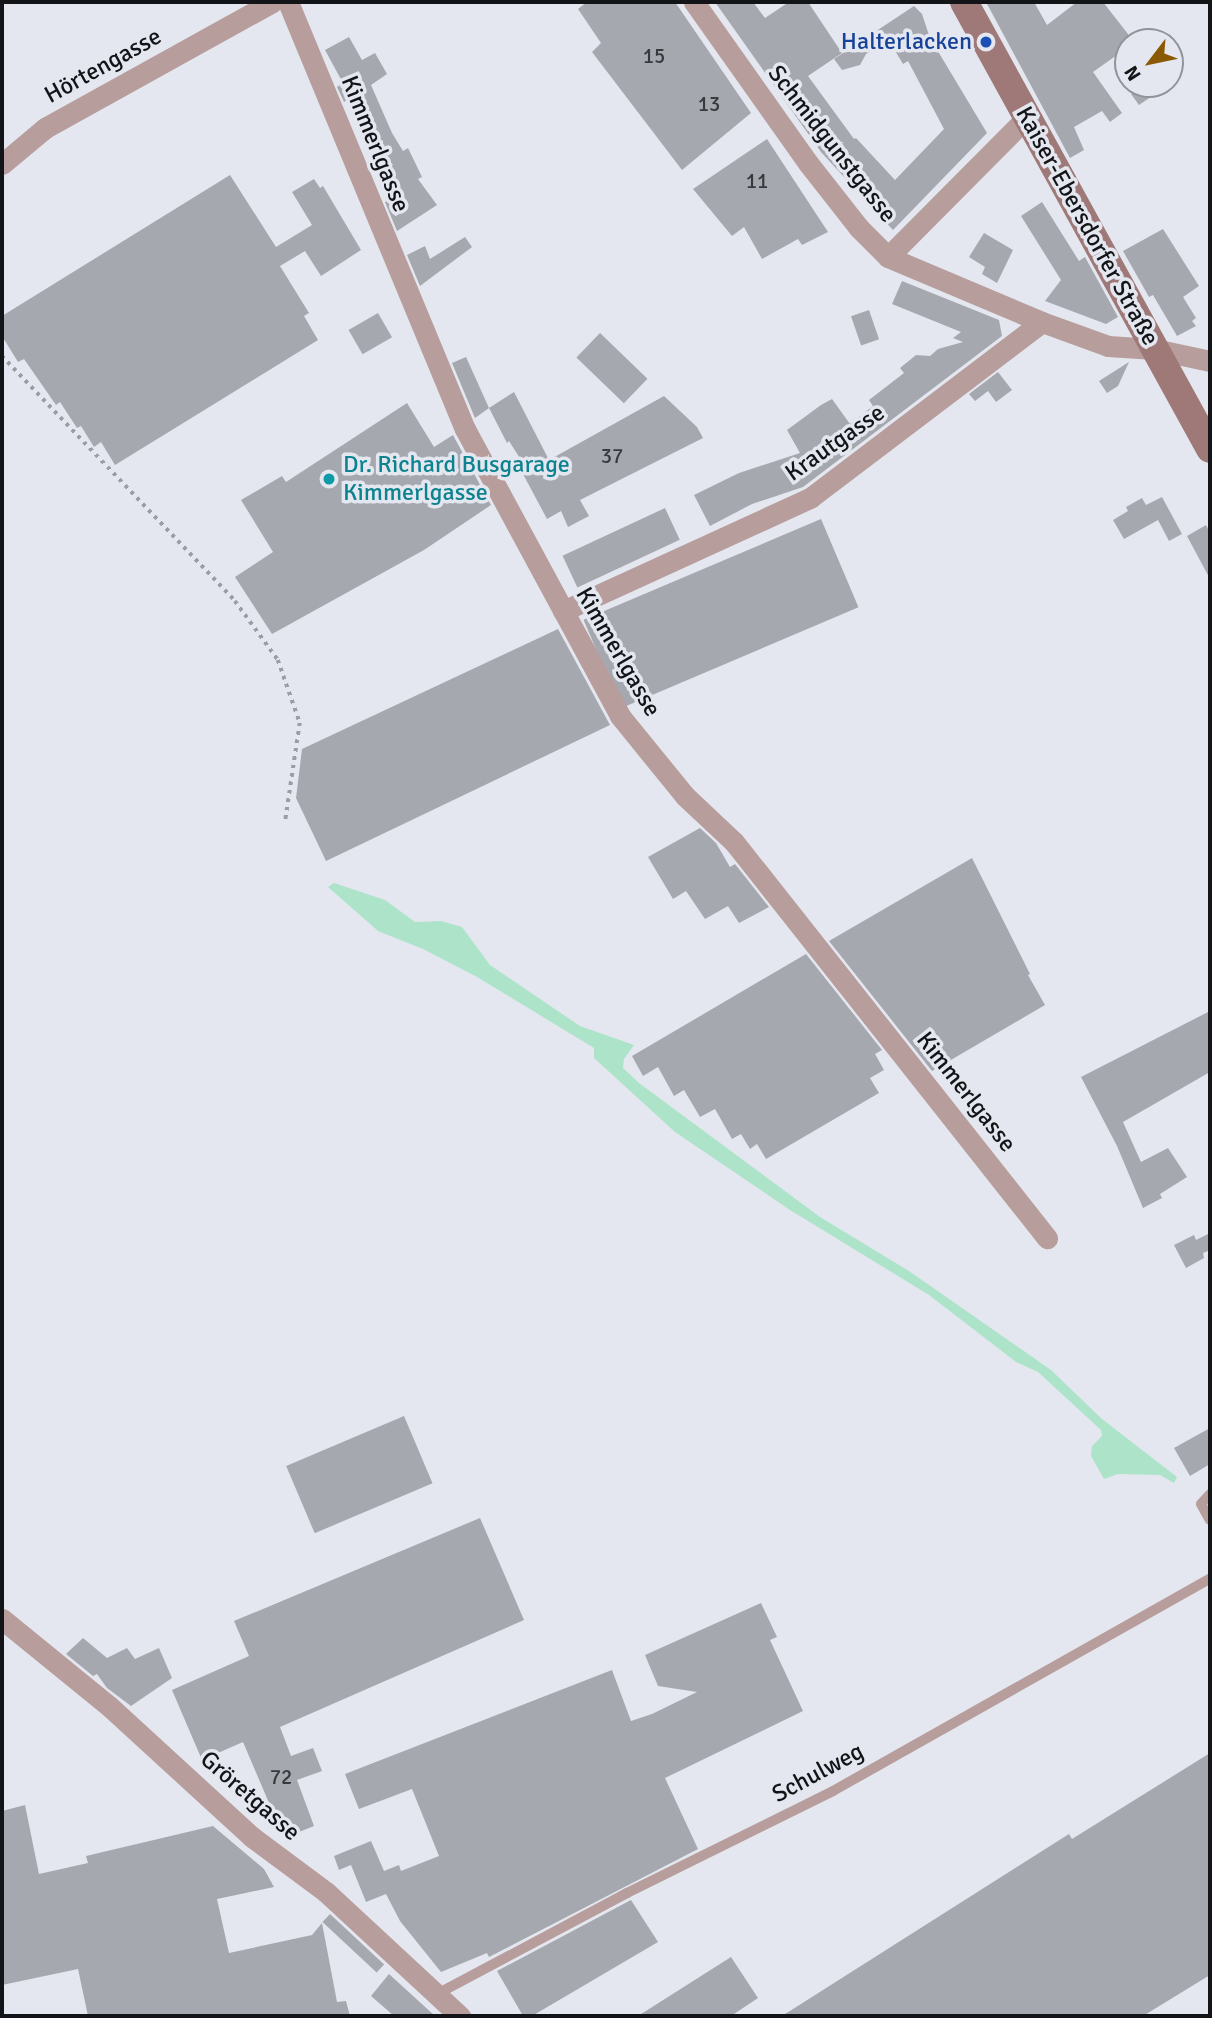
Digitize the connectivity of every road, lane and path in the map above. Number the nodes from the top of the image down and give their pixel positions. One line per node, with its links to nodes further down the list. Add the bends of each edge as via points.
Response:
1 (272, 2): 6 (street, Hörtengasse, via 45,128)
2 (288, 2): 13 (street, Kimmerlgasse, via 465,429)
3 (694, 2): 7 (street, Schmidgunstgasse, via 808,163)
4 (964, 2): 5 (main road, Kaiser-Ebersdorfer Straße)
5 (1028, 116): 7 (street); 9 (main road, Kaiser-Ebersdorfer Straße)
6 (2, 164)
7 (888, 257): 8 (street, Schmidgunstgasse)
8 (1042, 322): 9 (street, Schmidgunstgasse, via 1108,346); 13 (street, Krautgasse, via 810,498)
9 (1154, 349): 11 (street, Schmidgunstgasse); 12 (main road, Kaiser-Ebersdorfer Straße)
10 (2, 356): 14 (path, via 235,601 278,660 300,723)
11 (1210, 361)
12 (1210, 449)
13 (563, 611): 15 (street, Kimmerlgasse, via 620,716 685,796 734,842)
14 (285, 823)
15 (1047, 1238)
16 (1210, 1494): 17 (lane, via 1201,1504)
17 (1210, 1520)
18 (1210, 1579): 20 (lane, Schulweg, via 833,1791)
19 (2, 1619): 20 (street, Gröretgasse)
20 (439, 1993): 21 (street, Gröretgasse)
21 (460, 2016)

